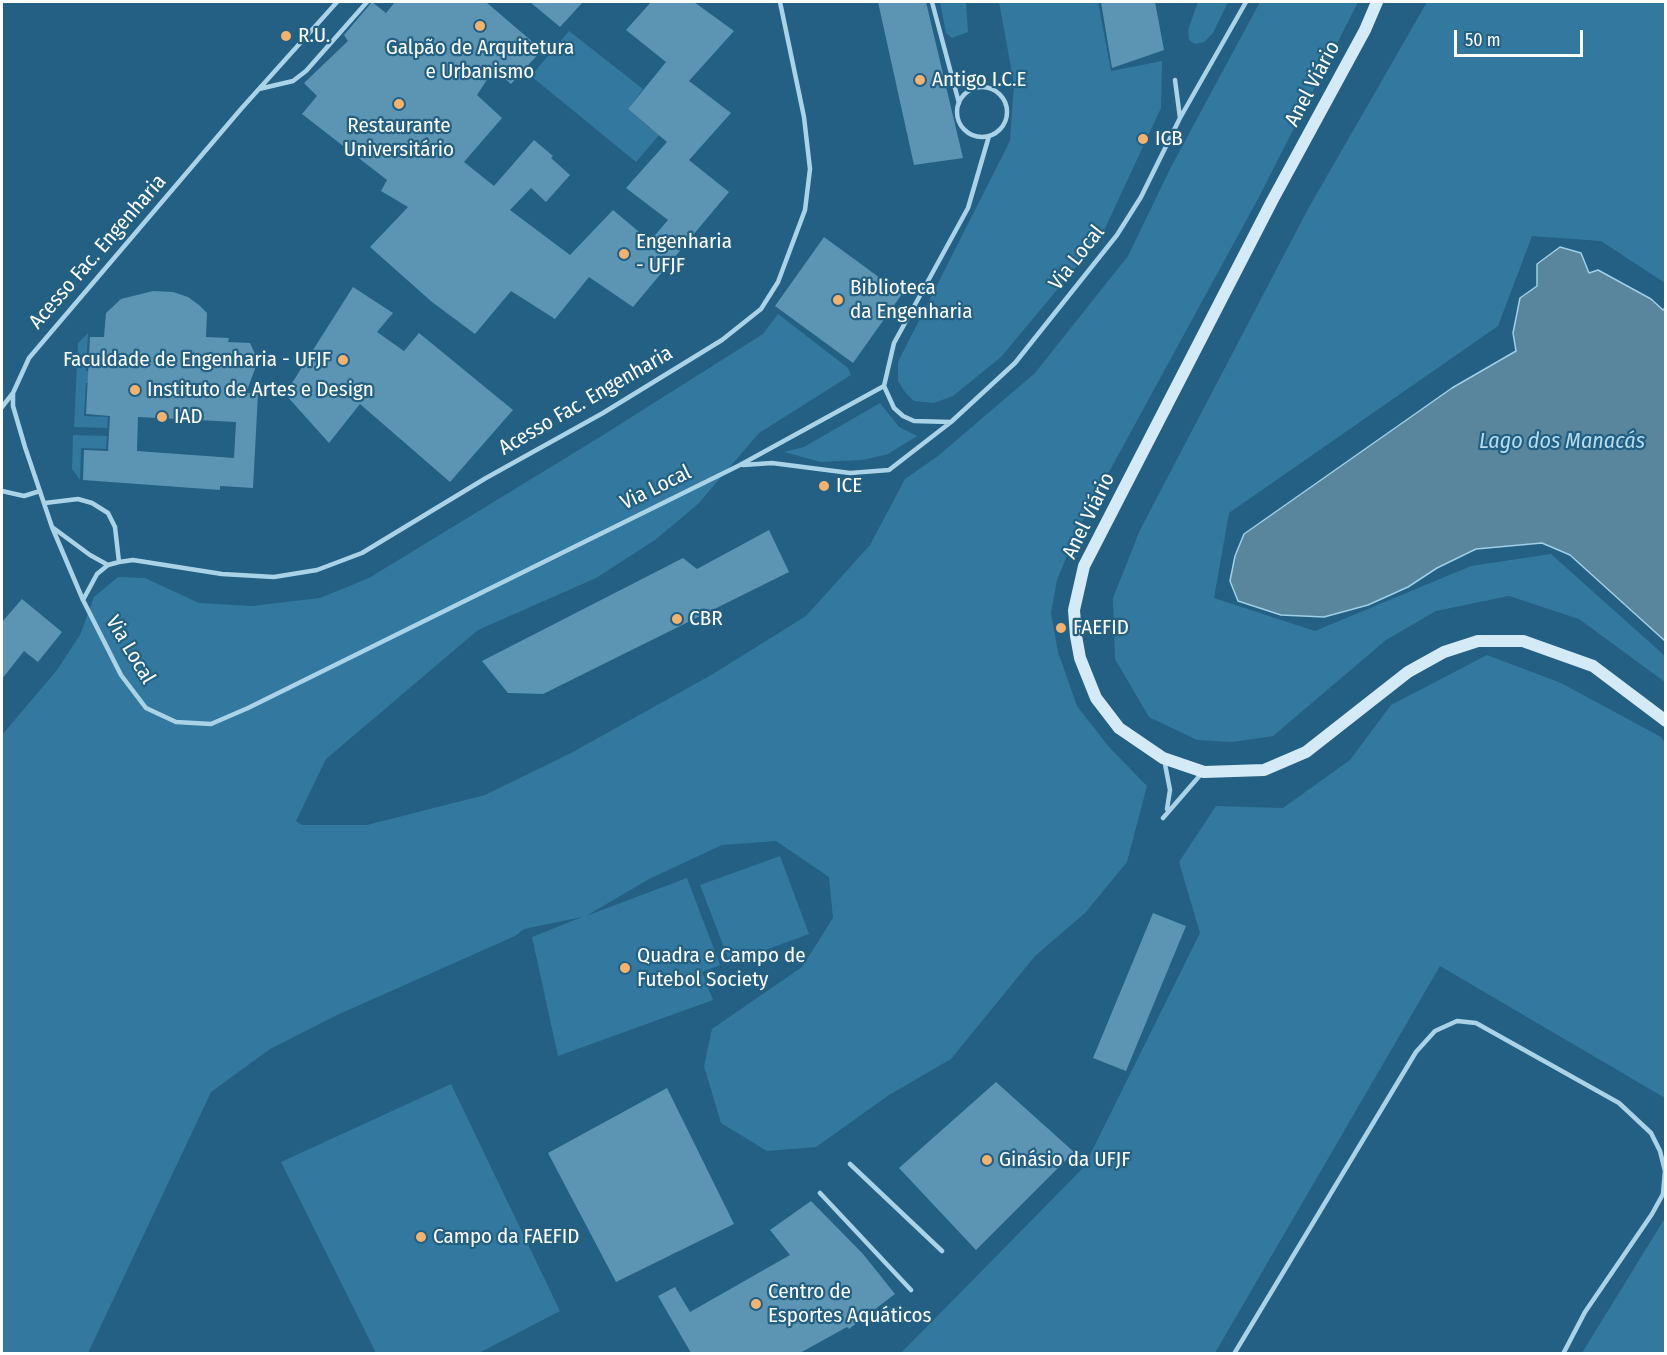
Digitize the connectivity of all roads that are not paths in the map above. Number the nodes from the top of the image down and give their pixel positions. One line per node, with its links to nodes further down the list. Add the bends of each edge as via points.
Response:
1 (338, 2): 8 (lane, Acesso Fac. Engenharia)
2 (367, 2): 8 (lane, via 306,71 293,81)
3 (780, 2): 21 (lane, Acesso Fac. Engenharia, via 804,117 810,169 805,210 778,282 761,309 722,340 603,413 353,556 317,570 274,577 222,574 133,560)
4 (932, 2): 9 (lane)
5 (1246, 2): 10 (lane, Via Local)
6 (1377, 2): 25 (main road, Anel Viário, via 1084,566 1074,610 1076,636 1096,698 1119,728)
7 (1175, 80): 10 (lane)
8 (259, 89): 13 (lane, Acesso Fac. Engenharia, via 28,358)
9 (958, 104): 11 (lane, via 961,127 974,136); 11 (lane, via 967,92 982,88 1002,98 1006,105 1005,120)
10 (1180, 118): 15 (lane, Via Local, via 1141,197 1117,235 1015,363)
11 (989, 136): 12 (lane, via 968,208 894,343)
12 (884, 386): 15 (lane, via 894,408 914,422); 16 (lane)
13 (13, 393): 14 (lane, Acesso Fac. Engenharia); 18 (lane, via 18,427)
14 (2, 407)
15 (951, 422): 16 (lane, Via Local, via 889,470 850,473 772,463)
16 (740, 465): 23 (lane, Via Local, via 211,724 177,722 146,708 121,675)
17 (2, 491): 18 (lane, via 24,496)
18 (40, 491): 19 (lane)
19 (45, 503): 20 (lane); 21 (lane, via 78,499 108,513 115,527)
20 (52, 527): 22 (lane); 23 (lane)
21 (119, 562): 22 (lane, Acesso Fac. Engenharia)
22 (108, 565): 23 (lane, via 89,584)
23 (83, 600)
24 (1665, 721): 26 (main road, Anel Viário, via 1593,666 1523,641 1478,641 1444,652 1408,672 1306,752 1264,770)
25 (1163, 758): 26 (main road, Anel Viário); 27 (lane, via 1170,790)
26 (1204, 772): 27 (lane)
27 (1167, 809): 28 (lane)
28 (1163, 818)
29 (850, 1164): 31 (lane)
30 (820, 1194): 32 (lane)
31 (942, 1251)
32 (911, 1290)
33 (1234, 1353): 34 (lane, via 1416,1052 1435,1030 1457,1021 1476,1023 1619,1103 1651,1133 1660,1151 1665,1171 1663,1194 1585,1312)
34 (1563, 1353)

